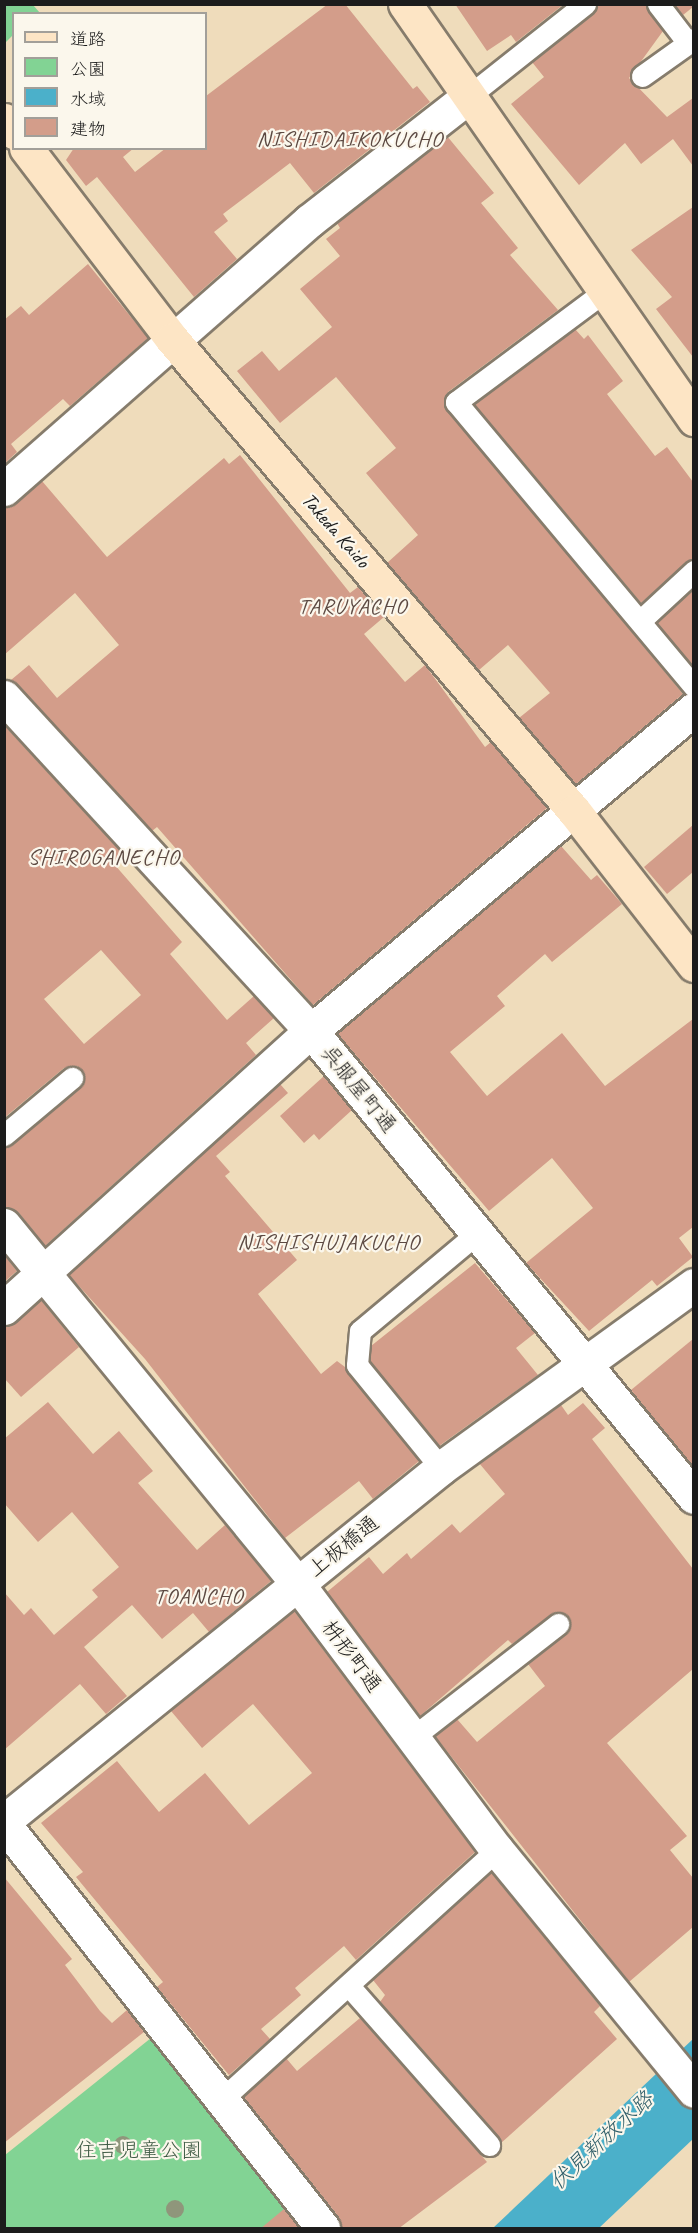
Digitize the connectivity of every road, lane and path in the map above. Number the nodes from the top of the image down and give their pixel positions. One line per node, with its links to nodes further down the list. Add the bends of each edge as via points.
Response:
1 (405, 4): 6 (main road)
2 (585, 4): 6 (lane)
3 (658, 4): 4 (lane)
4 (691, 41): 5 (lane)
5 (642, 76)
6 (470, 95): 8 (main road); 9 (street, via 309,221)
7 (28, 150): 9 (main road, Takeda Kaido)
8 (605, 291): 10 (main road); 13 (lane, via 456,402)
9 (172, 339): 11 (street); 17 (main road, Takeda Kaido)
10 (690, 405)
11 (4, 489)
12 (693, 571): 13 (lane)
13 (640, 621): 14 (lane)
14 (693, 687)
15 (4, 697): 19 (street, 呉服屋町通)
16 (693, 709): 17 (street)
17 (574, 811): 18 (main road, Takeda Kaido); 19 (street)
18 (693, 965)
19 (311, 1031): 23 (street, 呉服屋町通); 24 (street)
20 (72, 1078): 21 (lane)
21 (4, 1135)
22 (4, 1226): 24 (street, 枡形町通)
23 (477, 1233): 27 (street, 呉服屋町通); 28 (lane, via 360,1331 357,1365)
24 (46, 1273): 26 (street); 30 (street, 枡形町通)
25 (693, 1286): 27 (street, 上板橋通)
26 (4, 1308)
27 (584, 1363): 28 (street, 上板橋通); 29 (street, 呉服屋町通)
28 (441, 1467): 30 (street, 上板橋通)
29 (693, 1497)
30 (297, 1583): 32 (street, 枡形町通); 33 (street, 上板橋通)
31 (558, 1624): 32 (lane)
32 (413, 1737): 34 (street, 枡形町通)
33 (4, 1823): 37 (street)
34 (497, 1850): 35 (lane); 36 (street, 枡形町通)
35 (349, 1986): 37 (lane); 38 (lane)
36 (693, 2091)
37 (221, 2100): 39 (street)
38 (489, 2145)
39 (322, 2229)

